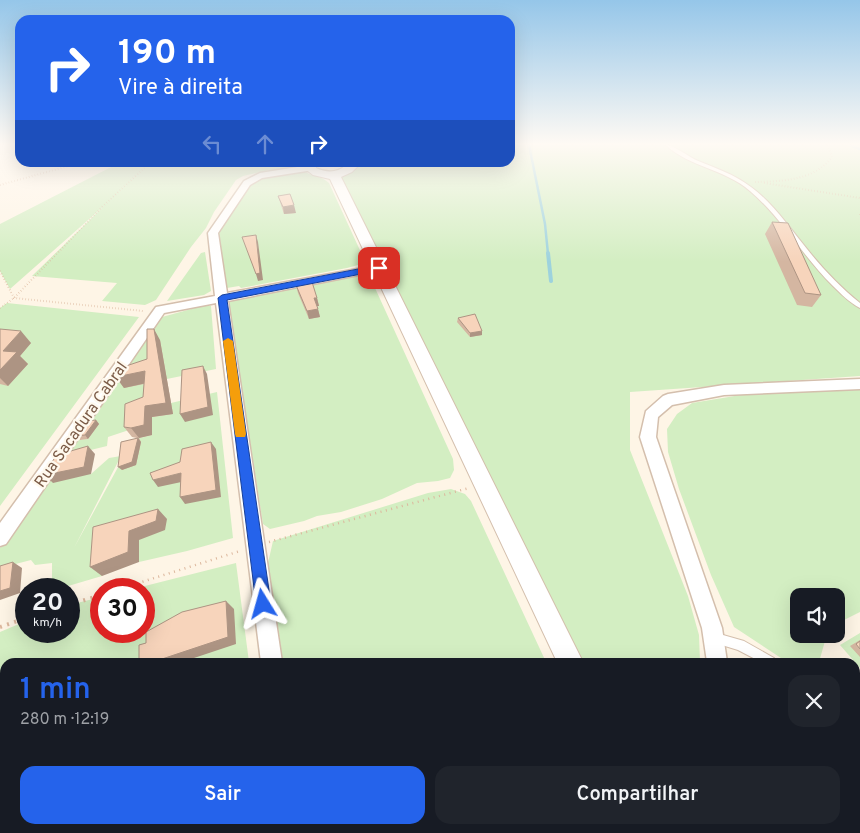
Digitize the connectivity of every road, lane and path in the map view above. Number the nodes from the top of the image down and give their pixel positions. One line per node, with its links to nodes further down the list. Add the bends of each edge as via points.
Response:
1 (128, 184): 9 (path)
2 (246, 184): 10 (street, via 213,233)
3 (338, 184): 7 (street)
4 (744, 184): 11 (lane, via 777,215 820,270)
5 (767, 184): 6 (path)
6 (860, 198)
7 (379, 268): 10 (street); 15 (street)
8 (0, 271): 9 (path)
9 (14, 298): 12 (path); 13 (path, via 147,312)
10 (222, 298): 13 (street); 17 (street)
11 (860, 306)
12 (0, 308)
13 (160, 310): 16 (street, Rua Sacadura Cabral)
14 (860, 384): 21 (street, via 724,390 668,400 651,415 648,437)
15 (483, 484): 17 (path); 23 (street)
16 (0, 538)
17 (255, 546): 18 (path); 22 (street)
18 (155, 578)
19 (15, 622): 20 (path)
20 (0, 627)
21 (714, 638): 24 (street); 25 (lane, via 740,645)
22 (270, 658)
23 (568, 658)
24 (716, 658)
25 (763, 658)

